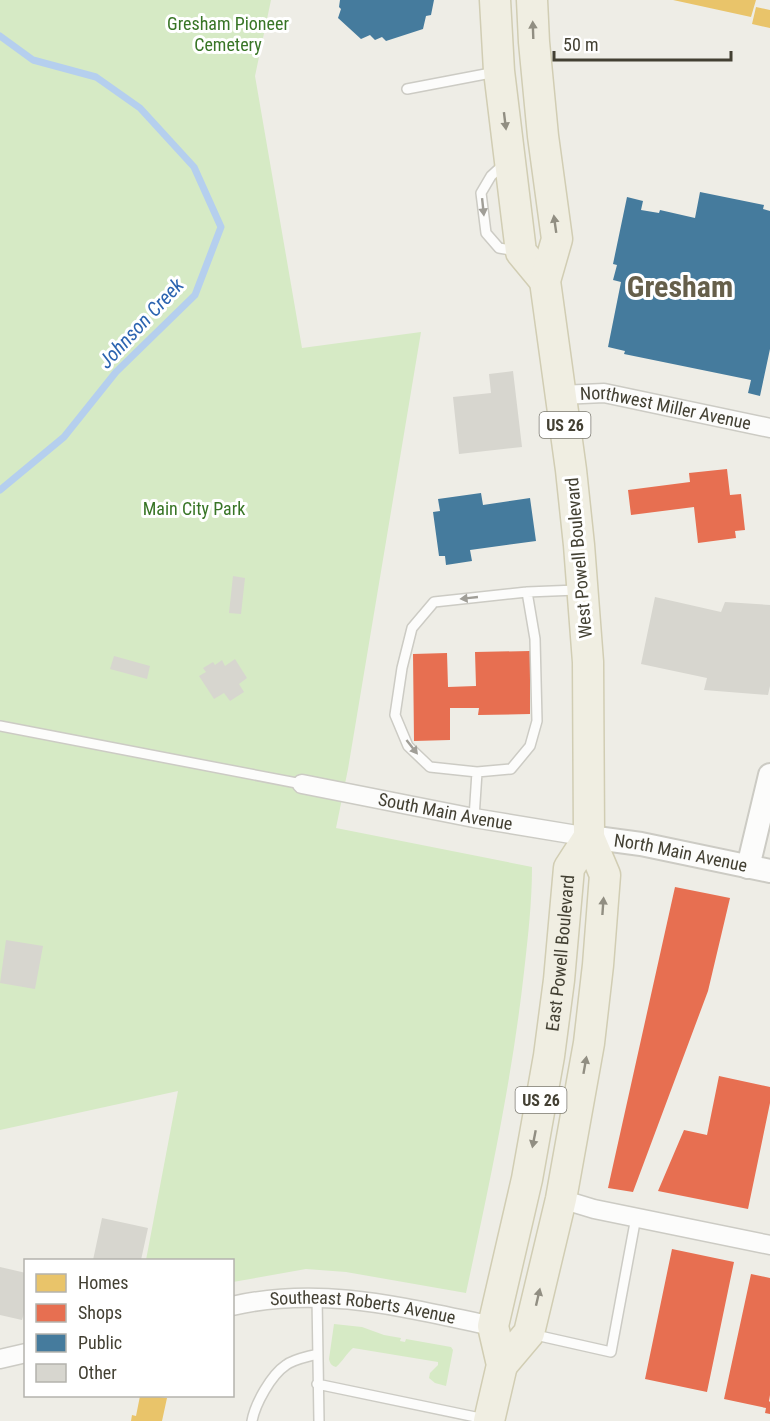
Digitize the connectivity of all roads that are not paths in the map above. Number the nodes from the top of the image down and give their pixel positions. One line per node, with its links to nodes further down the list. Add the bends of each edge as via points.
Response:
1 (495, 0): 3 (main road)
2 (532, 0): 5 (main road, West Powell Boulevard / US 26, one-way to 2, via 557,239 543,136)
3 (499, 71): 4 (lane); 5 (main road, one-way to 5, via 521,252)
4 (407, 89)
5 (545, 280): 6 (main road, West Powell Boulevard / US 26)
6 (561, 395): 7 (street, Northwest Miller Avenue, via 604,393); 8 (main road, West Powell Boulevard / US 26)
7 (770, 428)
8 (582, 590): 9 (lane); 15 (main road, West Powell Boulevard / US 26, via 588,662)
9 (527, 592): 11 (lane, via 535,639 537,721 530,746 511,769); 11 (lane, one-way to 11, via 434,602 412,628 395,715 408,746 430,767)
10 (0, 726): 13 (lane)
11 (477, 772): 14 (lane)
12 (770, 775): 16 (street)
13 (302, 784): 14 (street, South Main Avenue)
14 (474, 818): 15 (street, South Main Avenue)
15 (589, 837): 16 (street, North Main Avenue); 18 (main road, East Powell Boulevard / US 26, via 569,868); 19 (main road, East Powell Boulevard / US 26, one-way to 15, via 589,1043 599,953 605,875)
16 (748, 867): 17 (street, North Main Avenue)
17 (770, 871)
18 (549, 1056): 19 (main road, via 565,1082 548,1169); 24 (main road, East Powell Boulevard / US 26, one-way to 24, via 527,1179)
19 (561, 1199): 20 (street); 25 (main road, East Powell Boulevard / US 26, one-way to 19)
20 (636, 1217): 21 (street); 25 (lane, via 611,1352)
21 (770, 1245)
22 (316, 1297): 23 (street, Southeast Roberts Avenue, via 277,1298); 24 (street, Southeast Roberts Avenue, via 382,1303); 27 (lane)
23 (234, 1306)
24 (493, 1326): 29 (main road, East Powell Boulevard / US 26)
25 (529, 1333): 29 (main road, East Powell Boulevard / US 26)
26 (24, 1353): 28 (street)
27 (317, 1354): 30 (lane); 31 (lane, via 286,1364 278,1372)
28 (0, 1359)
29 (502, 1365): 33 (main road, East Powell Boulevard / US 26)
30 (317, 1384): 32 (lane); 33 (lane)
31 (252, 1421)
32 (319, 1421)
33 (489, 1421)

